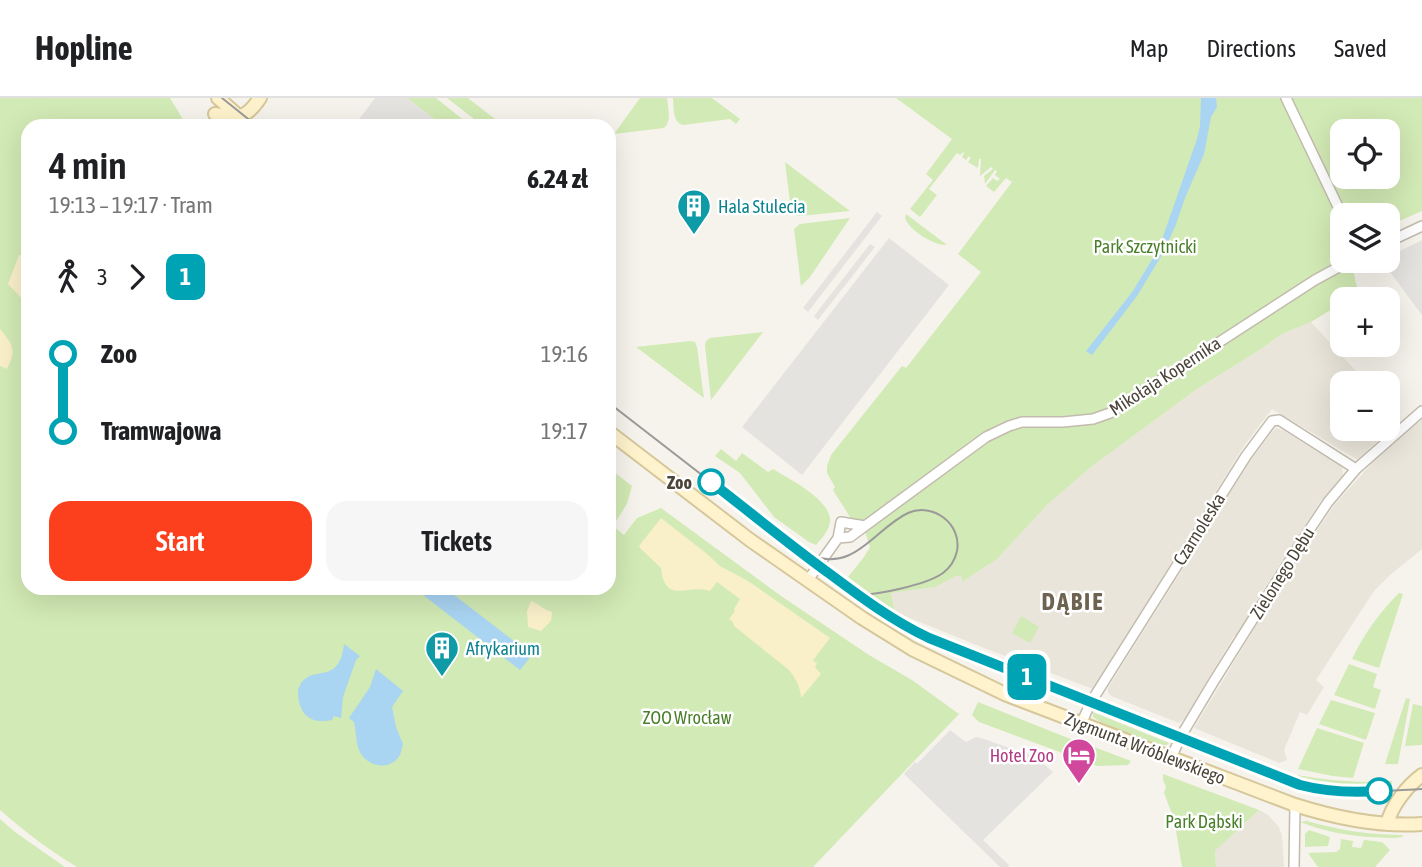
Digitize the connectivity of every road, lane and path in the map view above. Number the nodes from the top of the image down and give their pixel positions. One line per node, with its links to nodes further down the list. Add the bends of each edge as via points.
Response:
1 (210, 98): 5 (main road)
2 (218, 98): 6 (main road)
3 (260, 98): 7 (main road)
4 (1286, 98): 8 (street)
5 (218, 119)
6 (237, 119)
7 (242, 119)
8 (1336, 203)
9 (1422, 226): 10 (street)
10 (1400, 236)
11 (1330, 272): 15 (street, Mikołaja Kopernika, via 1110,413 1093,419 1022,422 986,437)
12 (1422, 411): 14 (street, Zielonego Dębu)
13 (616, 437): 17 (main road, Zygmunta Wróblewskiego)
14 (1356, 469): 18 (street, Czarnoleska, via 1279,420 1272,421 1209,512); 19 (street, Zielonego Dębu, via 1297,549)
15 (865, 526): 16 (street, Mikołaja Kopernika, via 850,537); 16 (street, via 841,522)
16 (838, 538): 17 (street)
17 (808, 580): 18 (main road, Zygmunta Wróblewskiego, via 912,649 1007,695)
18 (1081, 723): 19 (main road, Zygmunta Wróblewskiego)
19 (1171, 758): 21 (main road, Zygmunta Wróblewskiego)
20 (1422, 775): 22 (main road, via 1398,801)
21 (1295, 805): 22 (main road, Zygmunta Wróblewskiego); 24 (street)
22 (1387, 824): 23 (main road, Zygmunta Wróblewskiego)
23 (1422, 824)
24 (1294, 867)

